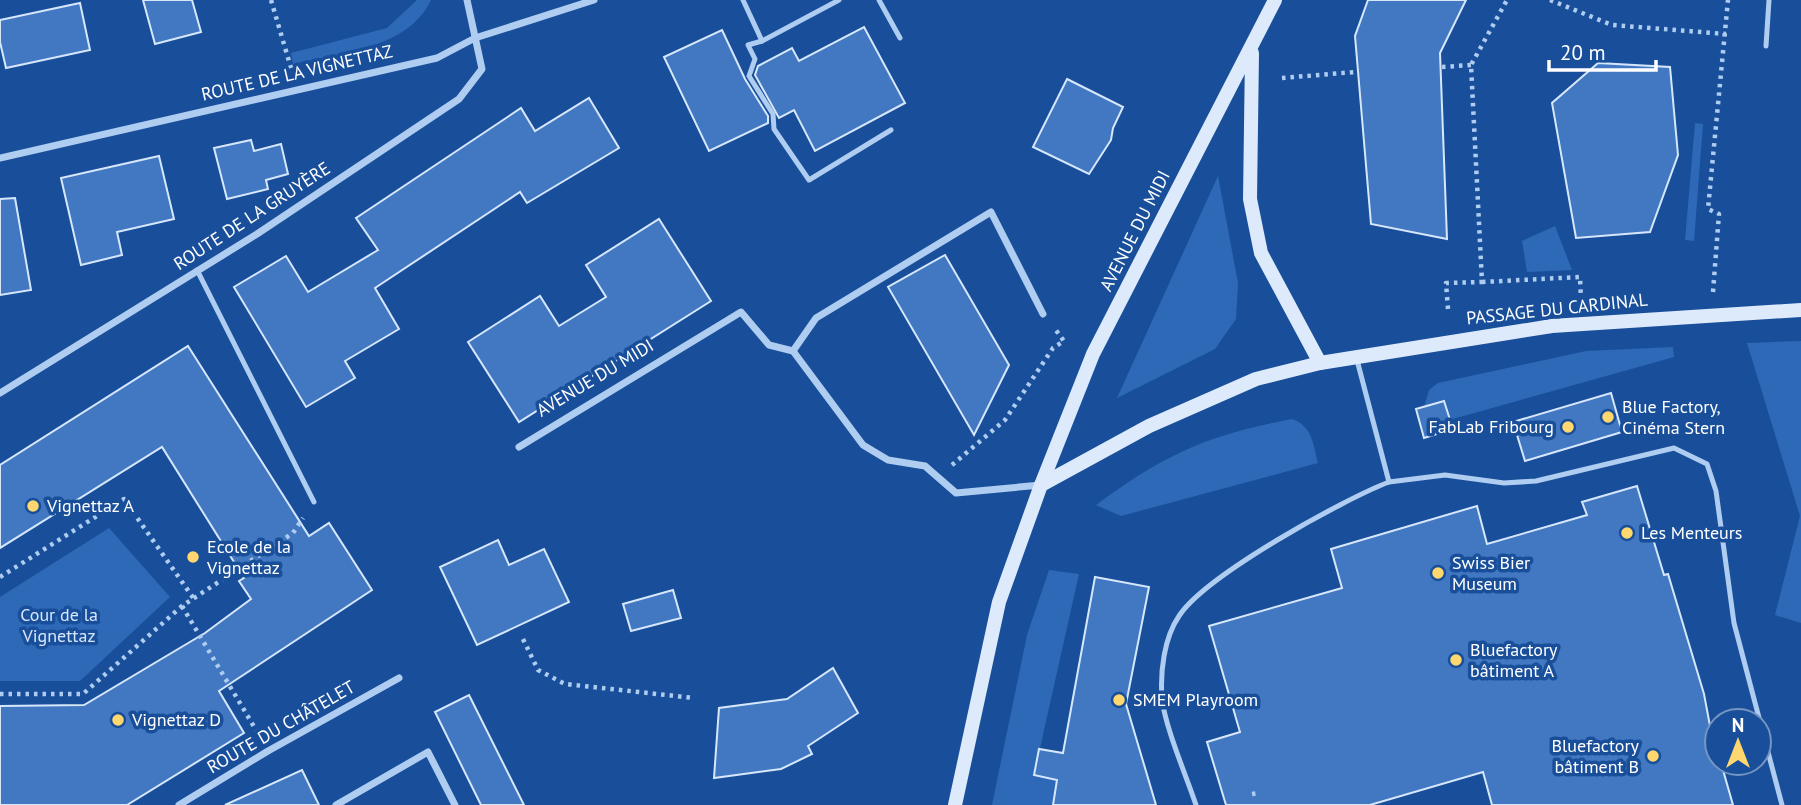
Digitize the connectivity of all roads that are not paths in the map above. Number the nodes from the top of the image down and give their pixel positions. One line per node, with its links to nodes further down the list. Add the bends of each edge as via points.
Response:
1 (467, 0): 8 (street)
2 (594, 0): 8 (street, ROUTE DE LA VIGNETTAZ)
3 (743, 0): 10 (lane)
4 (839, 0): 10 (lane)
5 (879, 0): 9 (lane)
6 (1275, 0): 12 (street, AVENUE DU MIDI)
7 (1769, 0): 11 (lane)
8 (475, 38): 14 (street, ROUTE DE LA VIGNETTAZ, via 437,58); 15 (street, ROUTE DE LA GRUYÈRE, via 482,69 459,99)
9 (900, 38)
10 (762, 41): 13 (lane, via 748,46 755,58 749,76 773,114 774,129 809,180)
11 (1766, 46)
12 (1252, 48): 20 (street, via 1250,199 1261,253); 24 (street, AVENUE DU MIDI, via 1093,354)
13 (891, 130)
14 (0, 158)
15 (197, 270): 21 (street, ROUTE DE LA GRUYÈRE); 25 (lane)
16 (1801, 310): 19 (street, PASSAGE DU CARDINAL, via 1552,326)
17 (1044, 314): 18 (street, via 992,212 816,318)
18 (793, 351): 22 (street, AVENUE DU MIDI, via 769,345 741,312); 24 (street, AVENUE DU MIDI, via 863,445 888,460 925,466 956,493)
19 (1356, 357): 20 (street, PASSAGE DU CARDINAL); 23 (lane)
20 (1320, 363): 24 (street, PASSAGE DU CARDINAL, via 1256,379 1149,426)
21 (0, 393)
22 (519, 447)
23 (1389, 482): 31 (lane, via 1353,496 1202,590 1178,616 1164,652 1162,700); 32 (lane, via 1445,475 1504,483 1536,481 1674,448 1707,464 1716,491 1734,623)
24 (1041, 485): 30 (street, AVENUE DU MIDI, via 999,602)
25 (314, 502)
26 (399, 678): 27 (street, ROUTE DU CHÂTELET)
27 (179, 805)
28 (336, 805): 29 (street, via 428,752)
29 (455, 805)
30 (955, 805)
31 (1196, 805)
32 (1782, 805)

